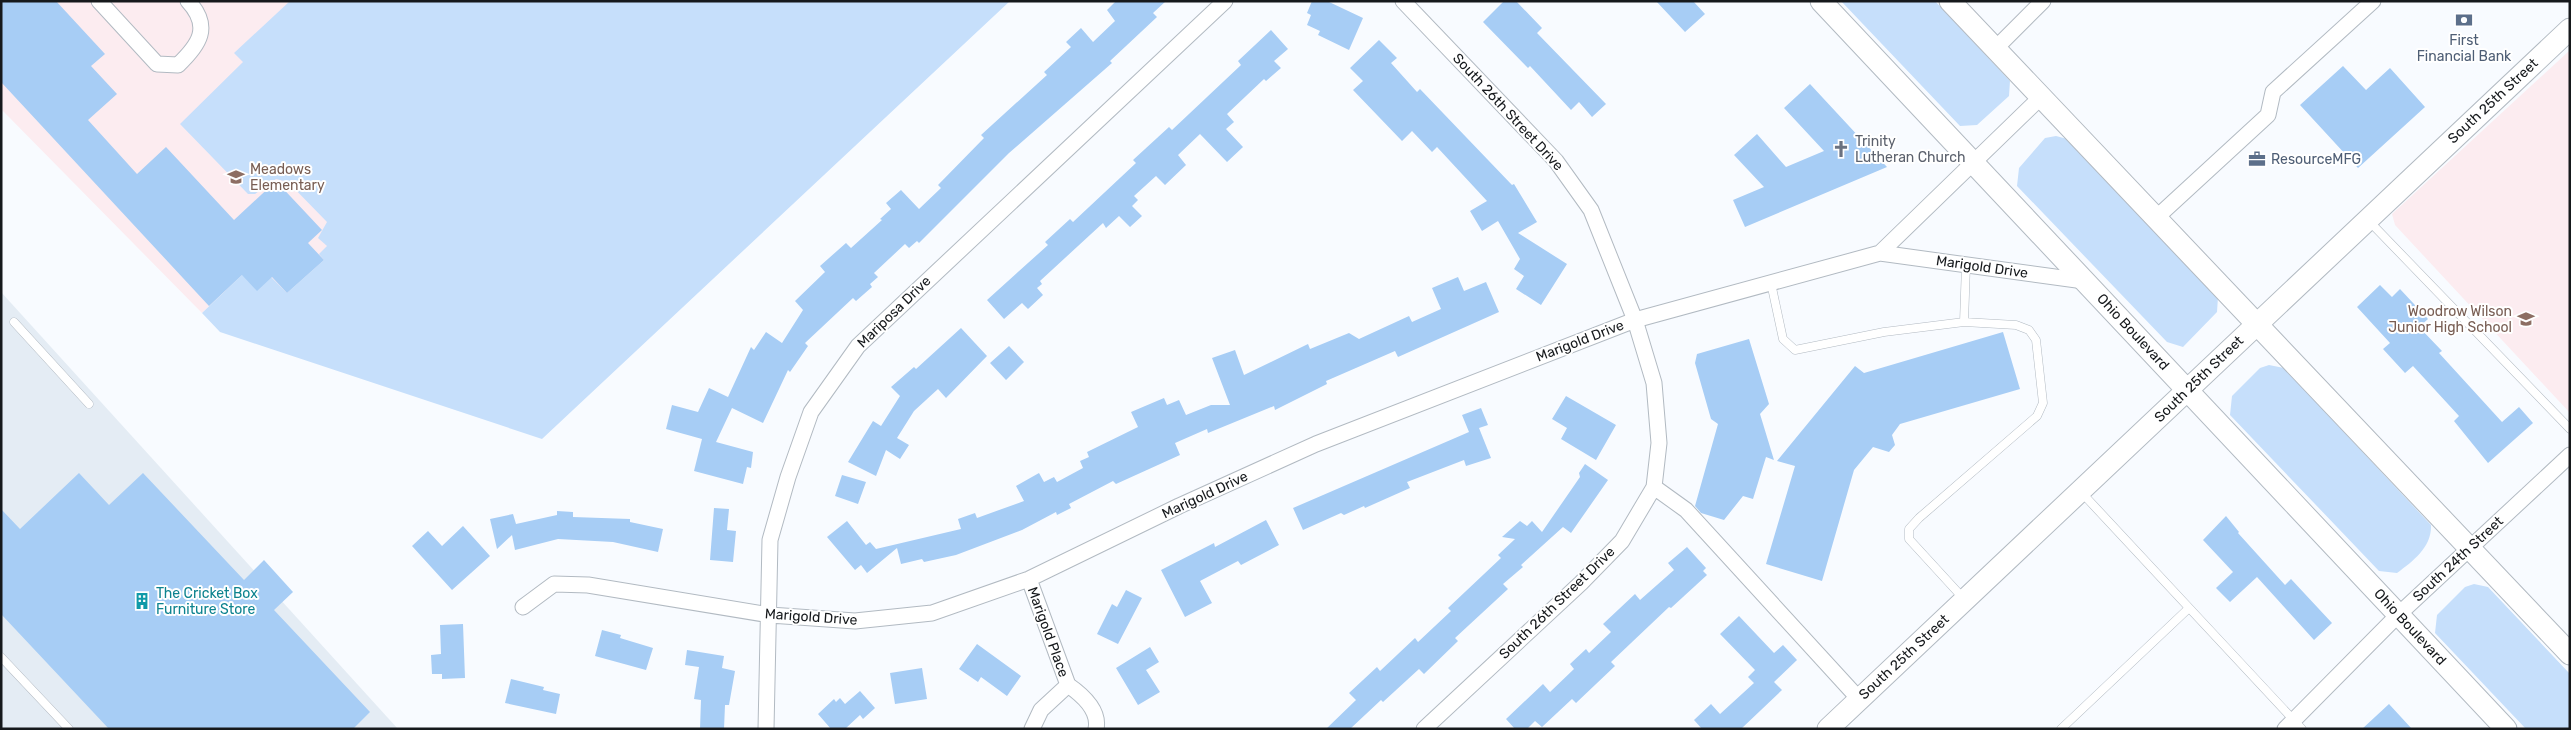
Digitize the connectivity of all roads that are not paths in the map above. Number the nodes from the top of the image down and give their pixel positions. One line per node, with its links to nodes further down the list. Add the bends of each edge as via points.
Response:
1 (99, 1): 2 (street, via 157,64 178,65 194,50 202,31 197,10)
2 (188, 1)
3 (1225, 1): 34 (street, Mariposa Drive, via 858,346 811,412 788,477 770,540)
4 (1403, 1): 19 (street, South 26th Street Drive, via 1556,161 1591,210)
5 (1821, 1): 12 (street, Ohio Boulevard)
6 (1950, 1): 10 (street)
7 (2043, 1): 10 (street)
8 (2373, 1): 13 (street, via 2274,92 2268,115)
9 (2570, 29): 14 (street, South 25th Street)
10 (1996, 48): 11 (street)
11 (2042, 96): 12 (street, Marigold Drive); 13 (street)
12 (1974, 163): 15 (street, Marigold Drive); 17 (street, Ohio Boulevard)
13 (2156, 218): 22 (street)
14 (2368, 219): 22 (street, South 25th Street); 25 (lane)
15 (1880, 253): 16 (street, Marigold Drive); 18 (street, Marigold Drive)
16 (1966, 264): 17 (street, Marigold Drive); 21 (lane)
17 (2084, 281): 23 (street, Ohio Boulevard)
18 (1771, 282): 19 (street, Marigold Drive); 21 (lane, via 1783,339 1795,350 1884,332)
19 (1635, 320): 27 (street, South 26th Street Drive, via 1654,383 1659,443); 30 (street, Marigold Drive, via 1316,444)
20 (14, 322): 24 (lane)
21 (1964, 322): 31 (lane, via 2016,325 2029,330 2036,340 2043,403 2036,416 1909,529 1909,540)
22 (2256, 325): 23 (street, South 25th Street); 29 (street)
23 (2188, 390): 28 (street, South 25th Street); 35 (street, Ohio Boulevard)
24 (89, 404)
25 (2570, 429)
26 (2570, 455): 29 (street, South 24th Street)
27 (1654, 487): 39 (street, via 1686,510); 45 (street, South 26th Street Drive, via 1622,541)
28 (2080, 492): 31 (street, South 25th Street); 33 (lane)
29 (2469, 548): 35 (street, South 24th Street); 36 (street)
30 (1029, 579): 34 (street, Marigold Drive, via 932,613 855,621); 38 (street, Marigold Place)
31 (1965, 601): 39 (street, South 25th Street)
32 (523, 607): 34 (street, Marigold Drive, via 554,584 563,584 588,585)
33 (2189, 608): 40 (lane); 47 (lane)
34 (770, 615): 42 (street, Mariposa Drive)
35 (2398, 615): 40 (street, South 24th Street); 48 (street, Ohio Boulevard)
36 (2570, 654)
37 (1, 658): 41 (lane)
38 (1068, 685): 43 (street, Marigold Place, via 1041,710); 44 (street, Marigold Place, via 1088,702)
39 (1859, 699): 46 (street, South 25th Street)
40 (2294, 726)
41 (69, 729)
42 (766, 729)
43 (1032, 729)
44 (1096, 729)
45 (1424, 729)
46 (1828, 729)
47 (2061, 729)
48 (2506, 729)

